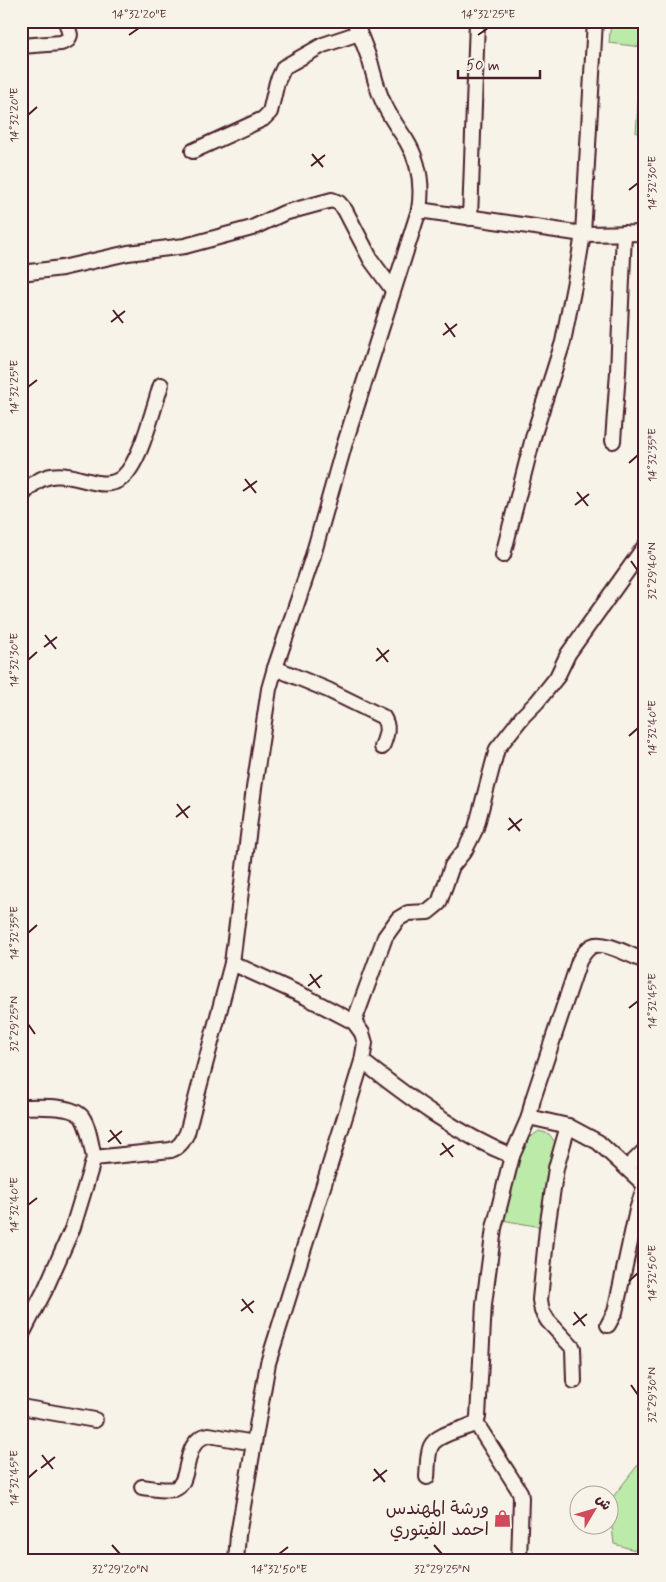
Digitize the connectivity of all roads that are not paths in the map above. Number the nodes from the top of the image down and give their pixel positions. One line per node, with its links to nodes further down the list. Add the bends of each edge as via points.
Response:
1 (66, 21): 5 (street, via 70,34 68,40)
2 (477, 21): 8 (street)
3 (595, 21): 11 (street)
4 (357, 27): 6 (street, via 284,67 270,112 263,119); 7 (street, via 383,103 415,157 420,176)
5 (21, 46)
6 (193, 151)
7 (419, 210): 8 (street); 13 (street)
8 (470, 218): 11 (street)
9 (624, 233): 10 (street); 11 (street); 15 (street)
10 (645, 233)
11 (583, 234): 18 (street, via 563,342 534,434)
12 (21, 273): 13 (street, via 185,246 252,228 284,213 332,200 345,210 371,260)
13 (393, 290): 19 (street, via 312,559)
14 (161, 385): 16 (street, via 135,461 122,478 114,484 105,484 52,475 29,486)
15 (613, 441)
16 (21, 497)
17 (645, 546): 23 (street, via 573,647 556,677 497,749 476,828 452,866 439,903 428,912 408,913 391,927)
18 (502, 555)
19 (275, 668): 20 (street, via 383,717 388,731); 22 (street, via 254,788)
20 (382, 747)
21 (645, 962): 26 (street, via 600,944 592,946 584,954)
22 (232, 963): 23 (street); 30 (street, via 188,1133 182,1143 171,1150)
23 (354, 1022): 24 (street, via 365,1043)
24 (362, 1061): 29 (street, via 436,1115); 39 (street, via 268,1363)
25 (21, 1107): 30 (street, via 61,1108 81,1116)
26 (529, 1117): 27 (street); 29 (street)
27 (568, 1126): 31 (street, via 598,1142); 35 (street, via 556,1168 540,1300 545,1316 573,1348)
28 (645, 1150): 31 (street)
29 (512, 1156): 38 (street, via 494,1228 484,1304)
30 (94, 1158): 34 (street, via 73,1227)
31 (628, 1168): 32 (street)
32 (645, 1185): 33 (street, via 615,1312)
33 (608, 1325)
34 (21, 1336)
35 (574, 1381)
36 (21, 1406): 37 (street)
37 (94, 1420)
38 (476, 1423): 40 (street, via 435,1440 431,1446); 43 (street, via 520,1492)
39 (254, 1443): 41 (street, via 202,1437 191,1451 179,1487); 42 (street)
40 (427, 1477)
41 (142, 1487)
42 (236, 1561)
43 (519, 1561)

